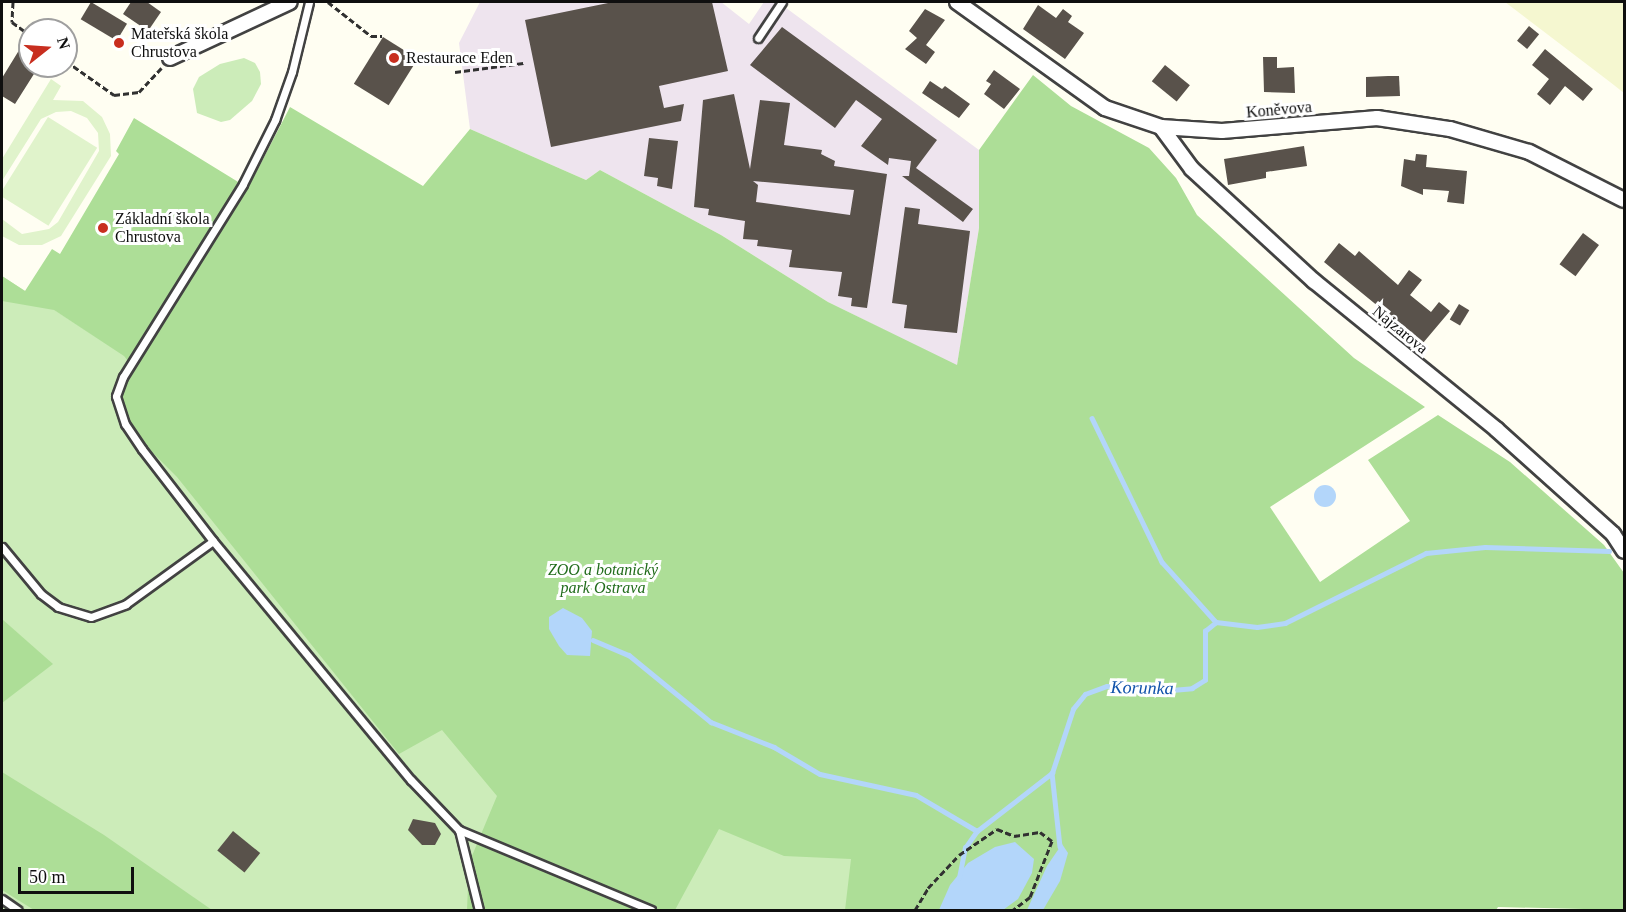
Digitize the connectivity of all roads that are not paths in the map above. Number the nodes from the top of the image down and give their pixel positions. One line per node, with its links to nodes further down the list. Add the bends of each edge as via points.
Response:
1 (290, 2): 6 (street)
2 (309, 2): 10 (lane, via 292,72 275,120 243,184 123,377 116,396 125,424)
3 (782, 2): 5 (lane)
4 (957, 2): 7 (street, Koněvova, via 1105,108)
5 (758, 38)
6 (170, 58)
7 (1161, 127): 8 (street, Koněvova, via 1222,131 1377,118 1450,129 1529,152); 9 (street, Najzarova, via 1192,170 1314,281)
8 (1624, 200)
9 (1619, 530): 12 (street, Najzarova)
10 (213, 541): 11 (lane, via 126,604 91,617 58,607 41,594); 13 (lane, via 411,780)
11 (2, 547)
12 (1624, 551)
13 (459, 830): 16 (lane); 17 (lane)
14 (5, 904): 15 (lane)
15 (18, 910)
16 (479, 910)
17 (651, 910)

